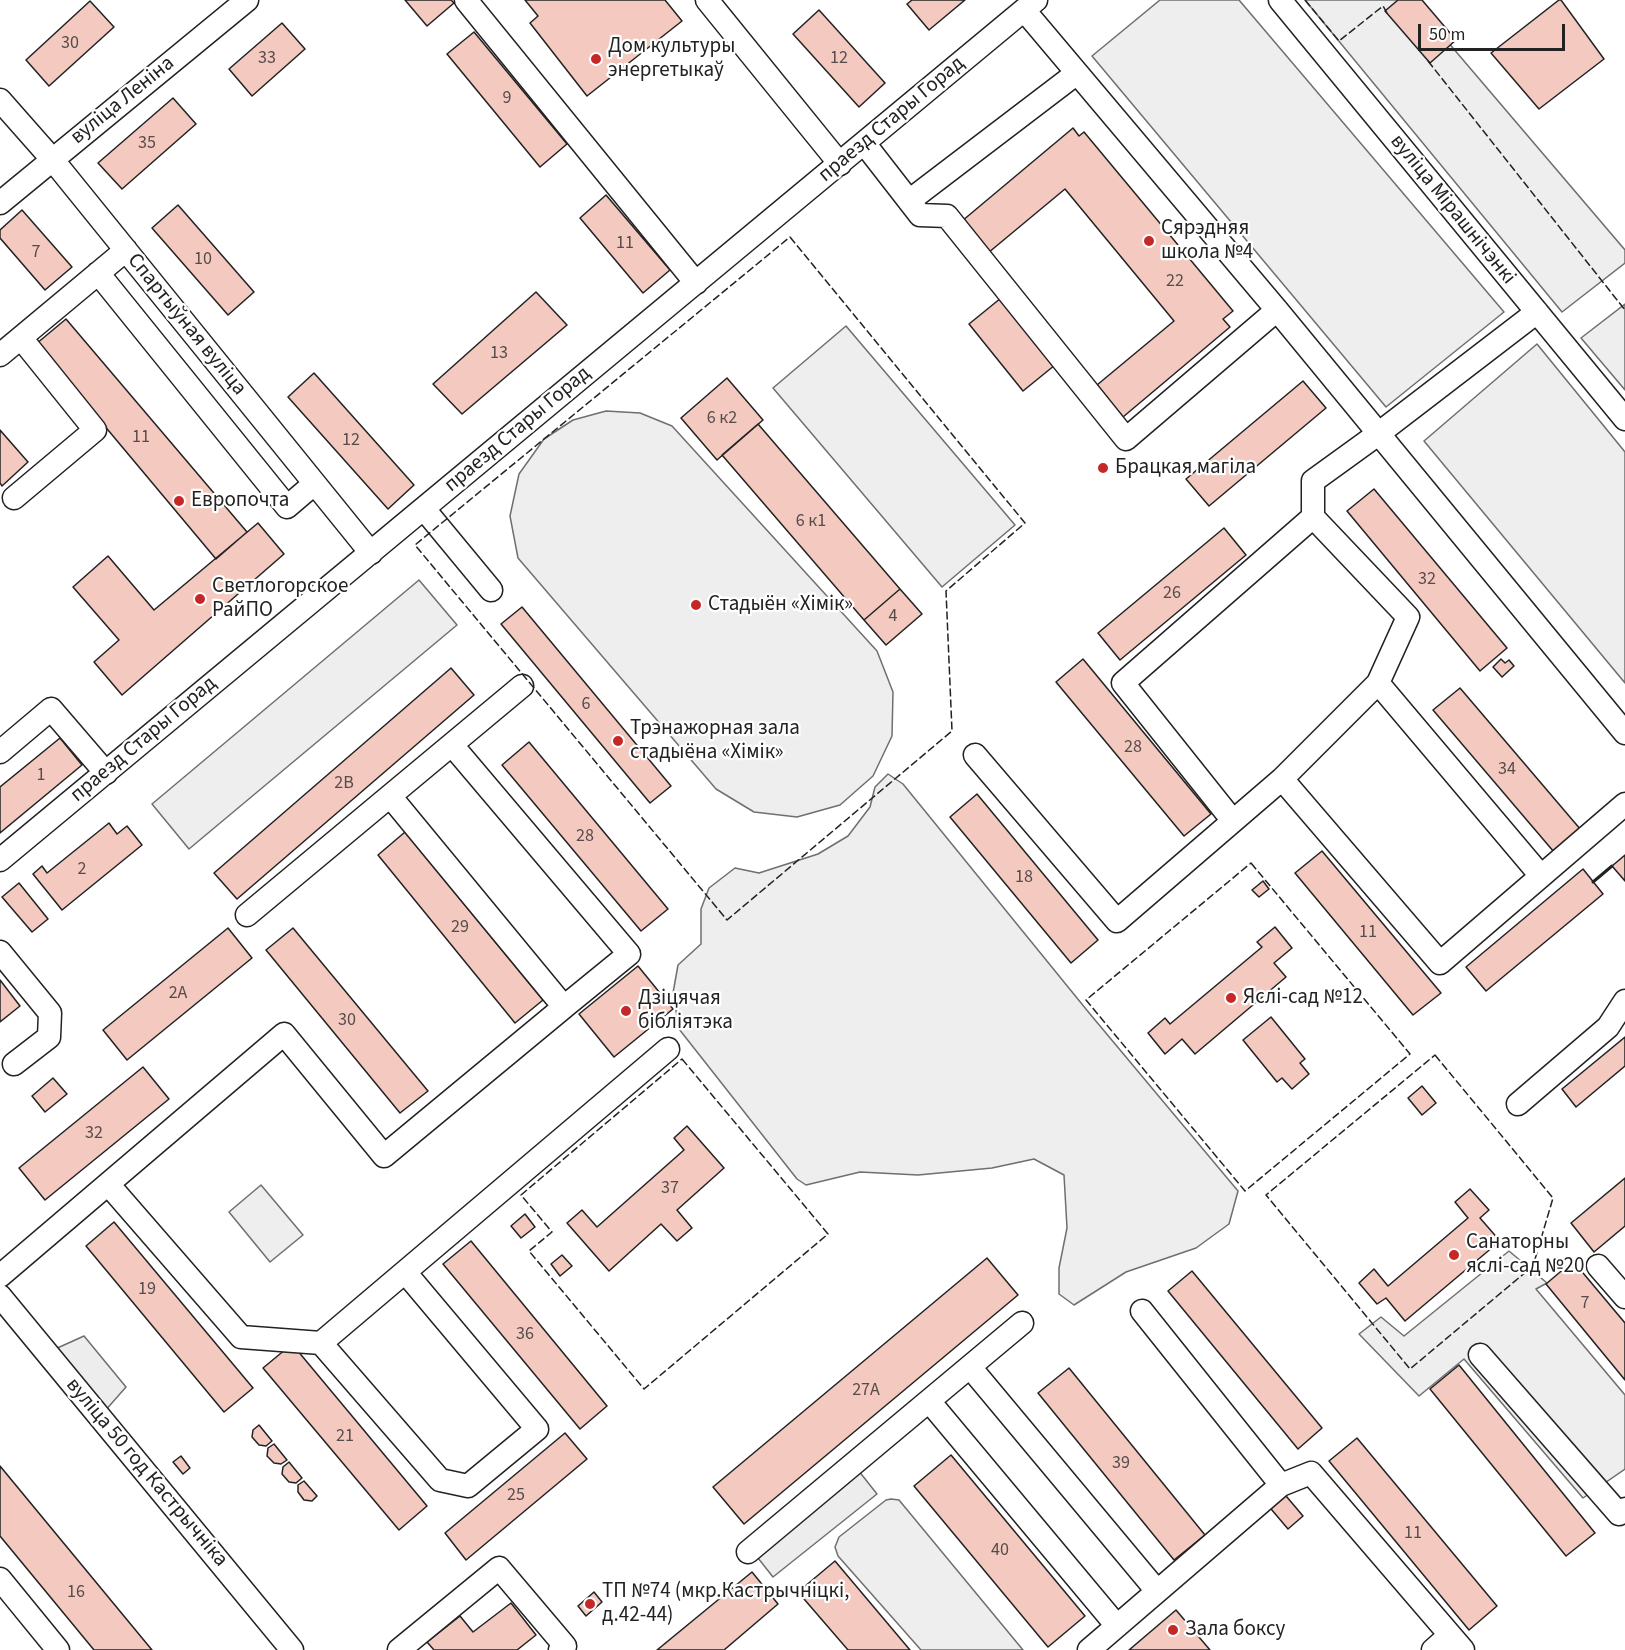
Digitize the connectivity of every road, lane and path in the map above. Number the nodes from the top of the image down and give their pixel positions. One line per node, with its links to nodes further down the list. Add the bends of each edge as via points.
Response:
1 (247, 0): 9 (street, вуліца Леніна)
2 (466, 0): 15 (street)
3 (707, 0): 10 (street)
4 (1280, 0): 17 (street, вуліца Мірашнічэнкі)
5 (1030, 5): 6 (street); 8 (street, праезд Стары Горад)
6 (1077, 73): 11 (street); 16 (street)
7 (0, 100): 9 (street, Спартыўная вуліца)
8 (864, 143): 10 (street, праезд Стары Горад); 11 (street)
9 (52, 159): 12 (street, вуліца Леніна); 13 (street, Спартыўная вуліца)
10 (840, 164): 15 (street, праезд Стары Горад)
11 (909, 201): 16 (street, via 920,215 947,216 1126,439)
12 (0, 203)
13 (126, 250): 14 (street); 22 (street, Спартыўная вуліца)
14 (98, 273): 18 (street); 22 (street, via 287,507)
15 (696, 283): 24 (street, праезд Стары Горад)
16 (1277, 310): 21 (street)
17 (1536, 312): 20 (street, вуліца Мірашнічэнкі); 21 (street)
18 (21, 338): 19 (street); 23 (street, via 95,430)
19 (0, 355)
20 (1625, 419)
21 (1378, 434): 25 (street, via 1313,481); 30 (street)
22 (314, 484): 26 (street, Спартыўная вуліца)
23 (14, 498)
24 (424, 509): 26 (street, праезд Стары Горад); 27 (street)
25 (1313, 518): 28 (street, via 1408,617); 38 (street, via 1123,683)
26 (371, 553): 34 (street, праезд Стары Горад)
27 (491, 590)
28 (1378, 683): 35 (street); 40 (street)
29 (522, 686): 31 (street)
30 (1625, 734)
31 (452, 745): 36 (street); 44 (street, via 629,954)
32 (0, 752): 34 (street, via 51,710)
33 (975, 755): 38 (street, via 1117,921)
34 (105, 772): 39 (street, праезд Стары Горад)
35 (1282, 779): 38 (street); 40 (street, via 1440,963)
36 (390, 796): 41 (street); 44 (street)
37 (1625, 804): 40 (street)
38 (1233, 821)
39 (0, 860)
40 (1541, 876)
41 (247, 915)
42 (0, 952): 46 (street, via 50,1013 49,1037)
43 (1625, 1001): 47 (street, via 1608,1027)
44 (564, 1007): 48 (street, via 384,1156 284,1034)
45 (669, 1049): 50 (street, via 591,1125 522,1184)
46 (14, 1064)
47 (1518, 1104)
48 (108, 1184): 51 (street); 56 (street, via 241,1337)
49 (1598, 1266): 53 (street)
50 (405, 1272): 56 (street); 56 (street, via 537,1429 468,1486 440,1480)
51 (0, 1276)
52 (0, 1296): 68 (street, вуліца 50 год Кастрычніка)
53 (1625, 1297)
54 (1142, 1311): 60 (street)
55 (1022, 1323): 58 (street)
56 (321, 1343)
57 (1480, 1355): 61 (street, via 1619,1514)
58 (970, 1367): 59 (street); 64 (street)
59 (929, 1401): 62 (street); 65 (street)
60 (1281, 1485): 64 (street); 66 (street, via 1311,1473)
61 (1625, 1509)
62 (748, 1552)
63 (0, 1579): 67 (street)
64 (1157, 1591): 65 (street)
65 (1117, 1626): 71 (street)
66 (1457, 1643): 72 (street)
67 (58, 1650)
68 (292, 1650)
69 (399, 1650): 70 (street, via 498,1568 565,1646)
70 (560, 1650)
71 (1089, 1650)
72 (1433, 1650)

